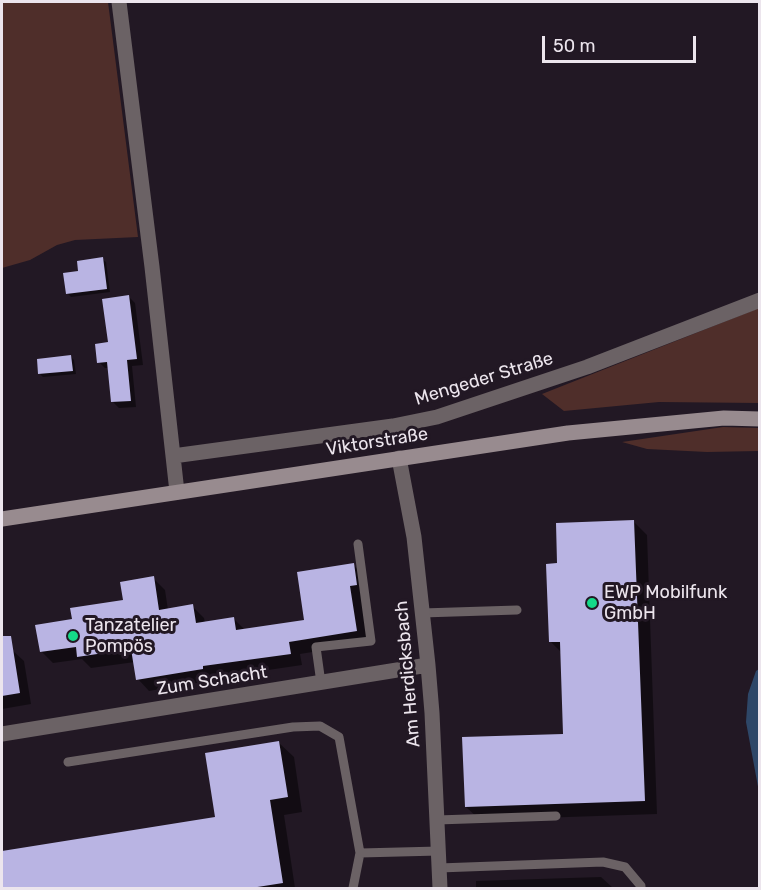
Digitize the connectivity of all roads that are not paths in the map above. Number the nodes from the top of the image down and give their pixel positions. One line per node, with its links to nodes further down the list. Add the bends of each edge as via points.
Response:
1 (119, 2): 4 (street)
2 (759, 300): 4 (street, Mengeder Straße, via 587,367 437,417)
3 (759, 419): 5 (main road, Viktorstraße, via 724,418 568,433)
4 (173, 456): 6 (street)
5 (399, 458): 6 (main road, Viktorstraße); 10 (street, Am Herdicksbach, via 414,537)
6 (177, 492): 7 (main road, Viktorstraße)
7 (2, 519)
8 (358, 544): 12 (lane, via 371,641 316,647)
9 (517, 610): 10 (lane)
10 (422, 613): 11 (street, Am Herdicksbach)
11 (428, 665): 12 (street, Zum Schacht); 16 (street, Am Herdicksbach)
12 (321, 683): 13 (street, Zum Schacht)
13 (2, 734)
14 (68, 762): 18 (lane, via 320,726 339,736)
15 (556, 816): 16 (lane)
16 (437, 820): 17 (street, Am Herdicksbach)
17 (439, 851): 18 (lane); 19 (street, Am Herdicksbach)
18 (360, 853): 20 (lane)
19 (440, 868): 21 (street, Am Herdicksbach); 22 (lane, via 603,862 625,867)
20 (352, 888)
21 (440, 888)
22 (641, 888)

